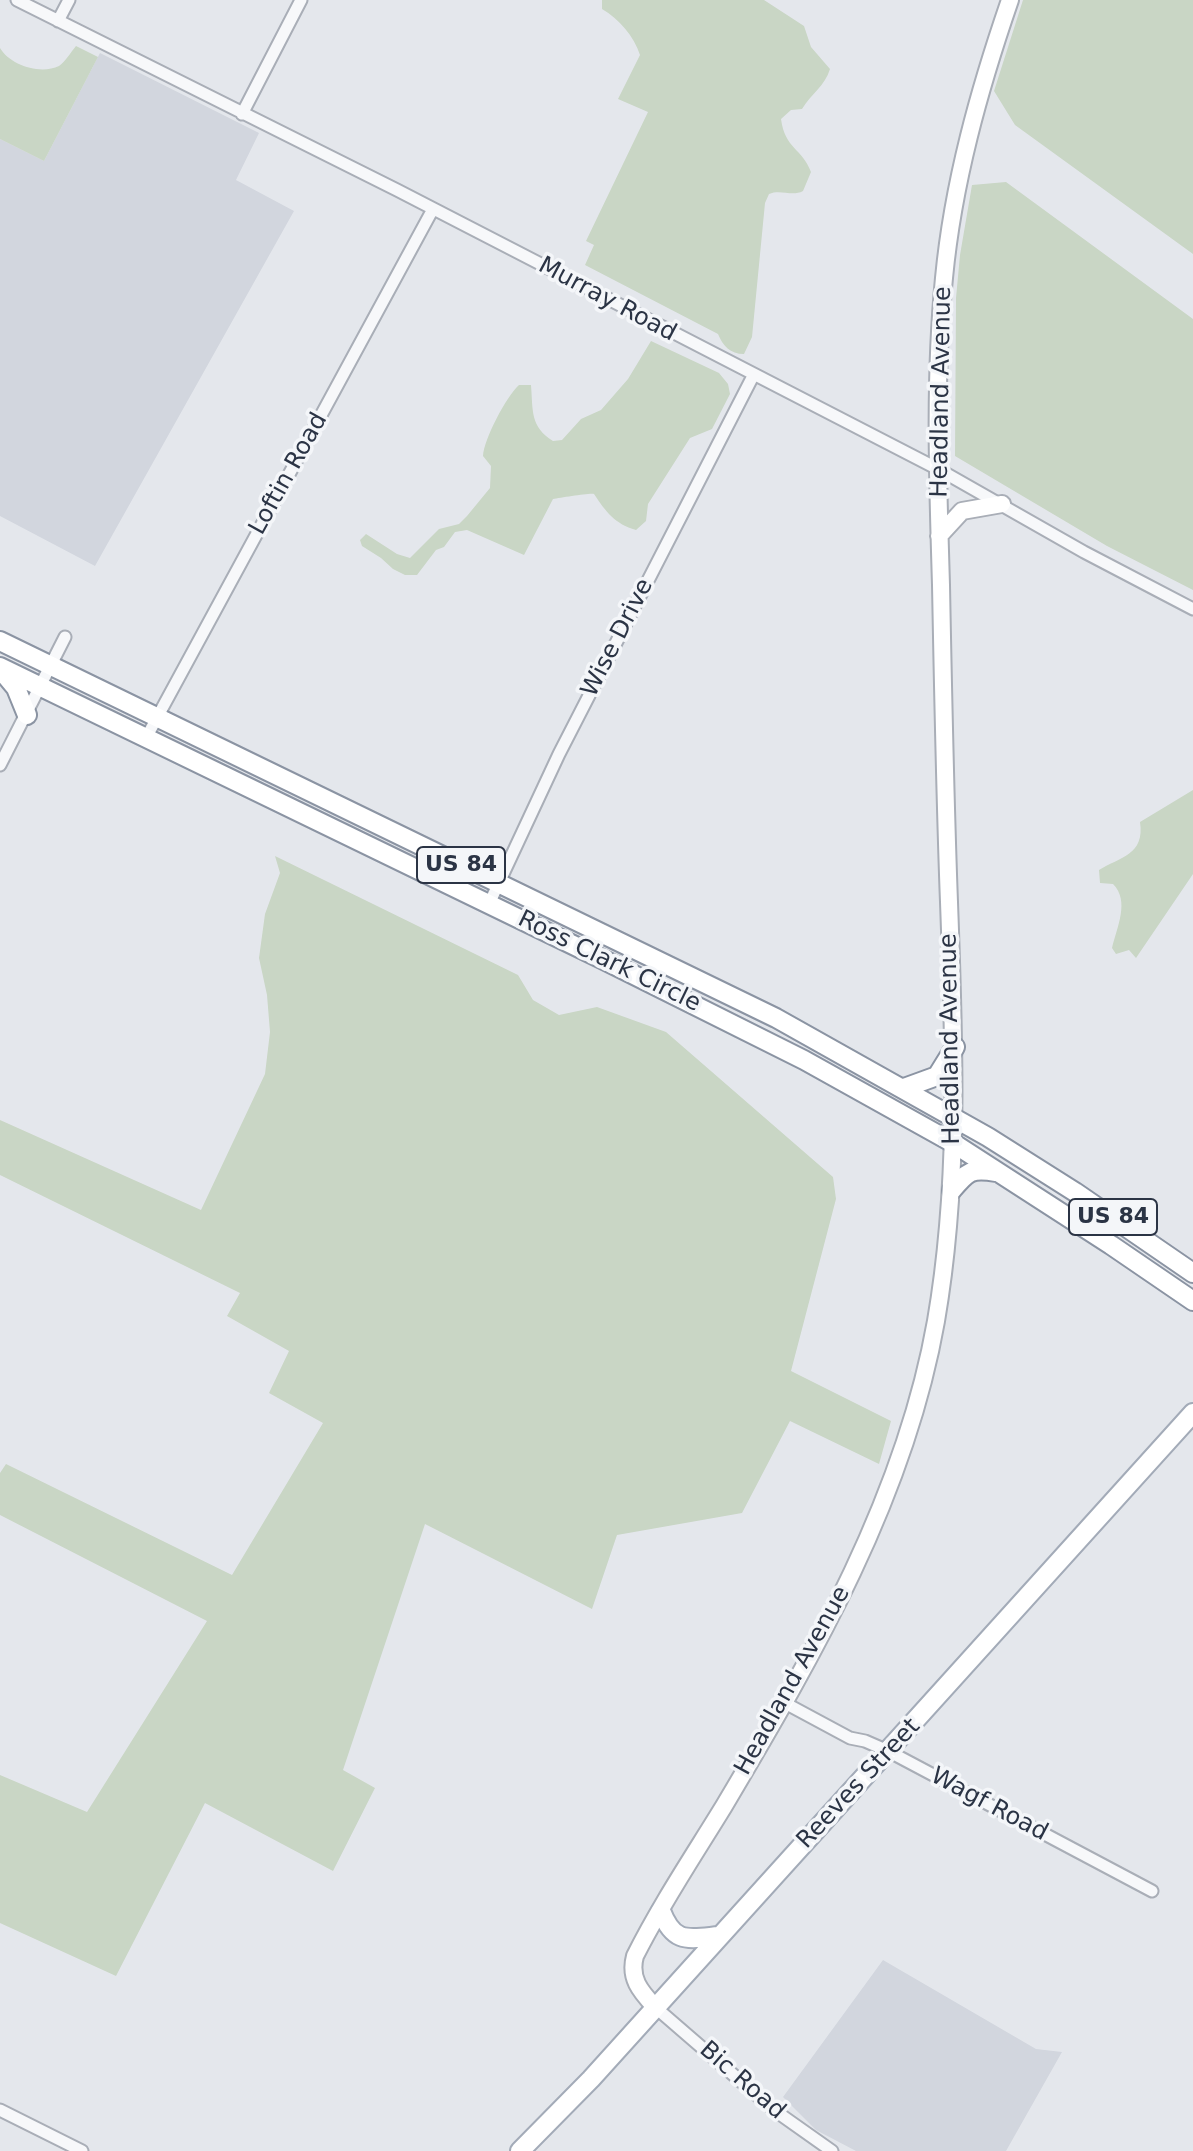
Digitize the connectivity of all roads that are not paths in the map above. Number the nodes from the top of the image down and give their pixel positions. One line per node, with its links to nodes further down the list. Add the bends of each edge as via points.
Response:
1 (17, 0): 5 (street, Murray Road)
2 (69, 0): 5 (street)
3 (301, 0): 6 (street)
4 (1010, 0): 9 (main road, Headland Avenue, via 969,138 949,242)
5 (58, 21): 6 (street, Murray Road)
6 (242, 114): 7 (street, Murray Road)
7 (433, 209): 8 (street, Murray Road); 19 (street, Loftin Road)
8 (753, 376): 9 (street, Murray Road); 22 (street, Wise Drive, via 565,741)
9 (938, 469): 10 (street, Murray Road); 11 (main road, Headland Avenue)
10 (1002, 504): 11 (main road, via 962,511); 12 (street, Murray Road)
11 (939, 536): 24 (main road, Headland Avenue)
12 (1193, 609)
13 (65, 637): 15 (street)
14 (0, 641): 15 (main road, Ross Clark Circle / US 84)
15 (51, 666): 17 (street); 19 (main road, Ross Clark Circle / US 84)
16 (0, 668): 17 (main road, Ross Clark Circle / US 84); 18 (main road)
17 (41, 687): 18 (street); 20 (main road, Ross Clark Circle / US 84)
18 (27, 715): 21 (street)
19 (157, 718): 20 (street, Loftin Road); 22 (main road, Ross Clark Circle / US 84)
20 (146, 738): 23 (main road, Ross Clark Circle / US 84)
21 (0, 765)
22 (499, 883): 23 (street, Wise Drive); 25 (main road, Ross Clark Circle / US 84, via 744,1002)
23 (489, 904): 27 (main road, Ross Clark Circle / US 84, via 765,1039)
24 (955, 1047): 25 (main road, via 937,1076); 26 (main road, Headland Avenue)
25 (904, 1088): 26 (main road, Ross Clark Circle / US 84)
26 (954, 1117): 27 (main road, Headland Avenue); 30 (main road, Ross Clark Circle / US 84)
27 (953, 1143): 28 (main road, Ross Clark Circle / US 84); 29 (main road, Headland Avenue)
28 (1000, 1172): 29 (main road, via 970,1171); 31 (main road, Ross Clark Circle / US 84)
29 (952, 1190): 33 (main road, Headland Avenue, via 936,1321 907,1439 855,1568)
30 (1193, 1273)
31 (1193, 1301)
32 (1193, 1413): 34 (main road, Reeves Street)
33 (783, 1702): 34 (street, Wagf Road, via 850,1738); 36 (main road, Headland Avenue)
34 (888, 1751): 35 (street, Wagf Road); 37 (main road, Reeves Street)
35 (1152, 1891)
36 (661, 1911): 37 (main road, via 670,1930 681,1938); 38 (main road, Headland Avenue, via 633,1963 640,1992)
37 (719, 1936): 38 (main road, Reeves Street)
38 (655, 2007): 41 (main road, Reeves Street); 42 (street, Bic Road, via 774,2110)
39 (0, 2110): 40 (street)
40 (82, 2151)
41 (520, 2151)
42 (832, 2151)

